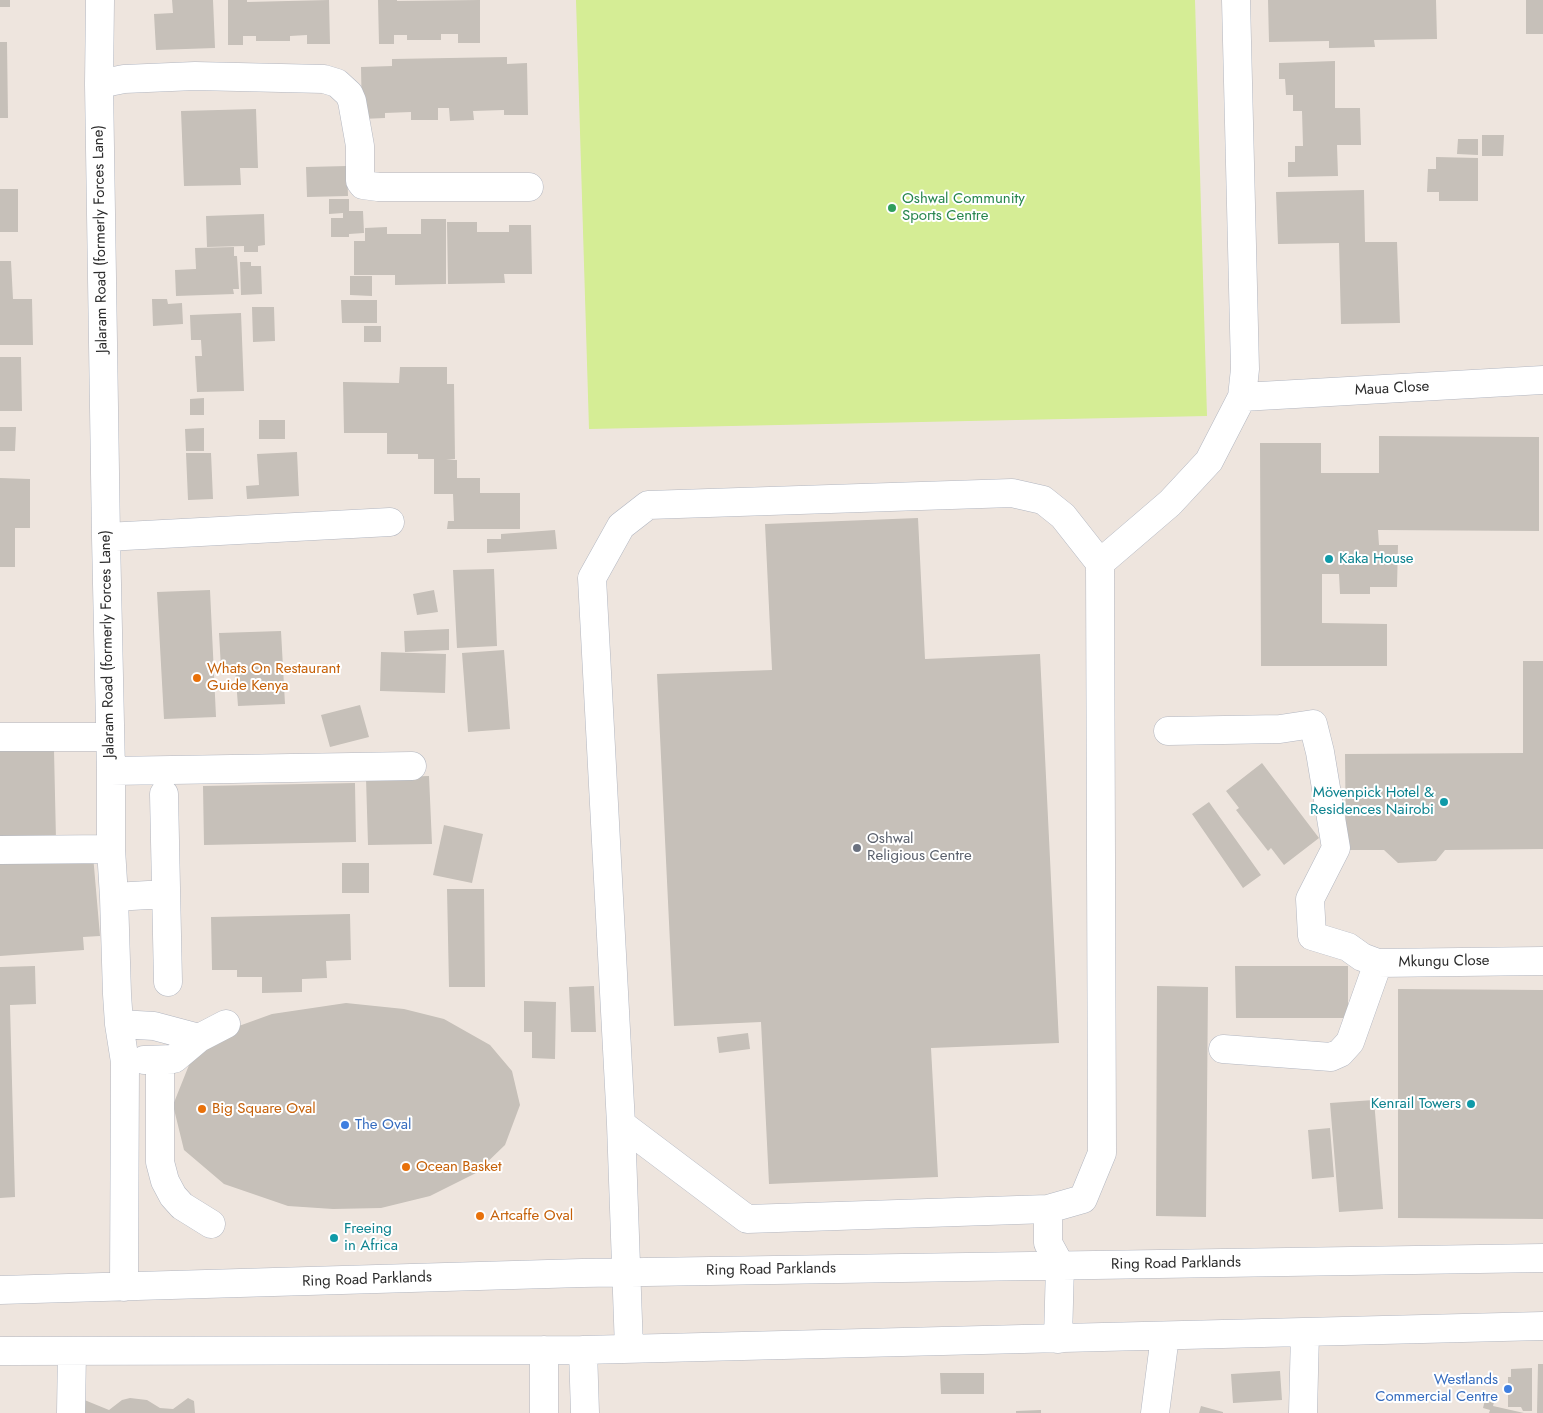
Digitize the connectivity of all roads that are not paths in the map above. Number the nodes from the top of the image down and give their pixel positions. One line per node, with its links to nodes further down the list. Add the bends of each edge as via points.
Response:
1 (100, 0): 3 (street, Jalaram Road (formerly Forces Lane))
2 (1236, 0): 6 (street, via 1246,368)
3 (99, 84): 4 (street, via 124,79 196,76 324,79 337,83 352,101 363,185); 8 (street, Jalaram Road (formerly Forces Lane))
4 (529, 187)
5 (1543, 380): 6 (street, Maua Close)
6 (1242, 397): 9 (street, via 1209,461 1170,502)
7 (390, 522): 8 (street)
8 (106, 537): 12 (street, Jalaram Road (formerly Forces Lane))
9 (1100, 564): 29 (street, via 1063,516 1043,500 1012,493 648,505 621,526 592,578); 30 (street, via 1102,1153 1083,1199)
10 (1168, 731): 21 (street, Mkungu Close, via 1280,729 1313,724 1336,848 1310,899 1312,936 1348,947)
11 (0, 737): 12 (street)
12 (110, 737): 14 (street, Jalaram Road (formerly Forces Lane))
13 (412, 766): 14 (street)
14 (111, 771): 16 (street, Jalaram Road (formerly Forces Lane))
15 (164, 794): 18 (street)
16 (111, 849): 17 (street); 19 (street, Jalaram Road (formerly Forces Lane))
17 (0, 850)
18 (166, 894): 19 (street); 22 (street)
19 (114, 897): 23 (street, Jalaram Road (formerly Forces Lane))
20 (1543, 961): 21 (street, Mkungu Close)
21 (1378, 963): 26 (street, via 1350,1042 1340,1053 1331,1057)
22 (168, 982)
23 (119, 1024): 25 (street, via 154,1026); 28 (street, Jalaram Road (formerly Forces Lane))
24 (226, 1024): 25 (street)
25 (199, 1038): 27 (street, via 174,1059)
26 (1223, 1049)
27 (160, 1060): 28 (street); 31 (street, via 160,1162 165,1180 182,1206)
28 (125, 1062): 35 (street, Jalaram Road (formerly Forces Lane))
29 (621, 1124): 30 (street, via 746,1219); 34 (street)
30 (1048, 1209): 33 (street, via 1048,1243)
31 (211, 1224)
32 (1543, 1258): 33 (street, Ring Road Parklands)
33 (1060, 1265): 34 (street, Ring Road Parklands); 40 (street)
34 (626, 1272): 35 (street, Ring Road Parklands); 41 (street)
35 (124, 1287): 36 (street, Ring Road Parklands)
36 (0, 1290)
37 (1543, 1326): 38 (street)
38 (1305, 1333): 39 (street); 50 (street)
39 (1165, 1336): 40 (street); 49 (street)
40 (1058, 1339): 41 (street)
41 (629, 1349): 43 (street)
42 (544, 1350): 43 (street); 45 (street); 47 (street)
43 (583, 1350): 48 (street)
44 (0, 1351): 45 (street)
45 (72, 1351): 46 (street)
46 (71, 1413)
47 (544, 1413)
48 (585, 1413)
49 (1155, 1413)
50 (1303, 1413)

